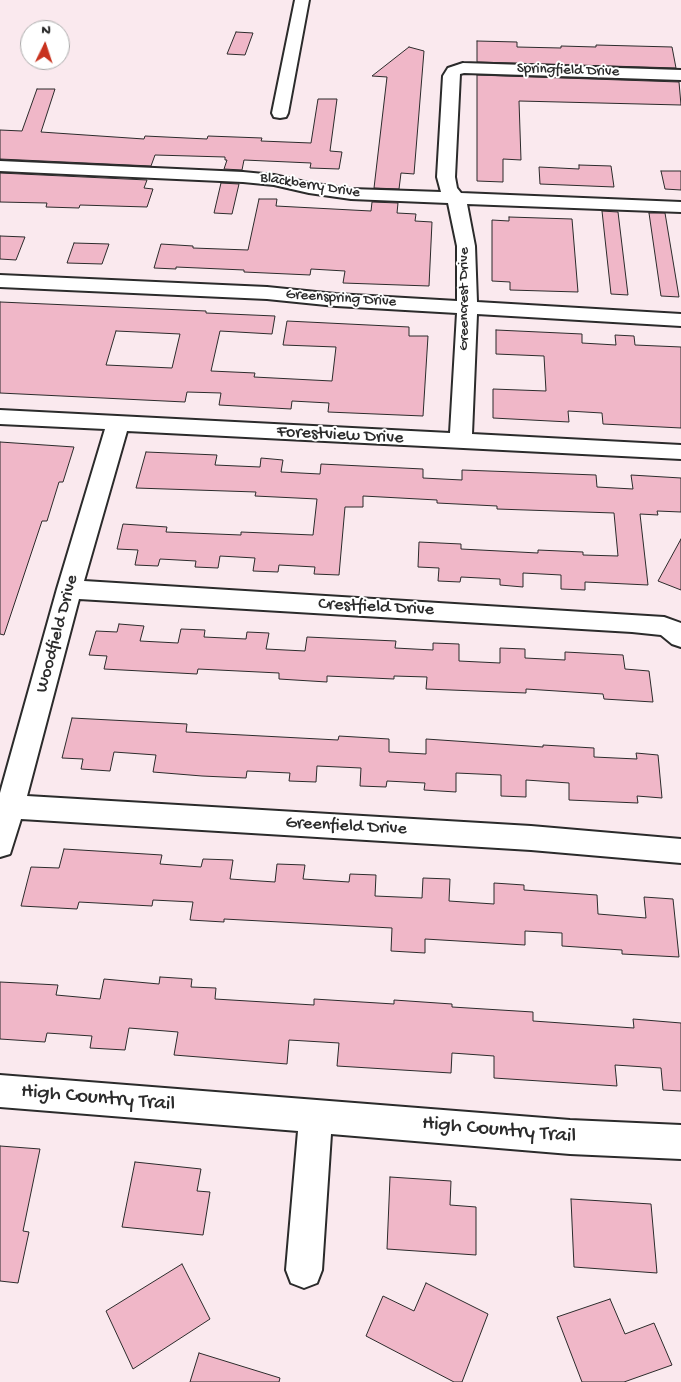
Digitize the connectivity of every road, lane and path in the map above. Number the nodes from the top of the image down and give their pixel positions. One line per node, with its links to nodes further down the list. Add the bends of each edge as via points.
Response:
1 (302, 0): 4 (street)
2 (454, 71): 3 (street, Springfield Drive, via 479,68); 6 (street, Greencrest Drive, via 451,76 446,177 448,188)
3 (681, 75)
4 (280, 113)
5 (0, 166): 6 (street, Blackberry Drive, via 243,177 350,194)
6 (456, 198): 7 (street, Blackberry Drive); 9 (street, Greencrest Drive, via 466,246)
7 (681, 207)
8 (0, 282): 9 (street, Greenspring Drive, via 266,293)
9 (467, 308): 10 (street, Greenspring Drive); 13 (street, Greencrest Drive)
10 (681, 320)
11 (0, 418): 12 (street, Forestview Drive)
12 (118, 424): 13 (street, Forestview Drive); 15 (street, Woodfield Drive)
13 (461, 442): 14 (street, Forestview Drive)
14 (681, 452)
15 (69, 589): 16 (street, Crestfield Drive, via 632,623 664,626); 17 (street, Woodfield Drive)
16 (681, 636)
17 (11, 807): 18 (street, Woodfield Drive); 19 (street, Greenfield Drive)
18 (0, 845)
19 (681, 850)
20 (0, 1091): 21 (street, High Country Trail)
21 (316, 1116): 22 (street, High Country Trail, via 570,1137); 23 (street)
22 (681, 1142)
23 (304, 1270)

